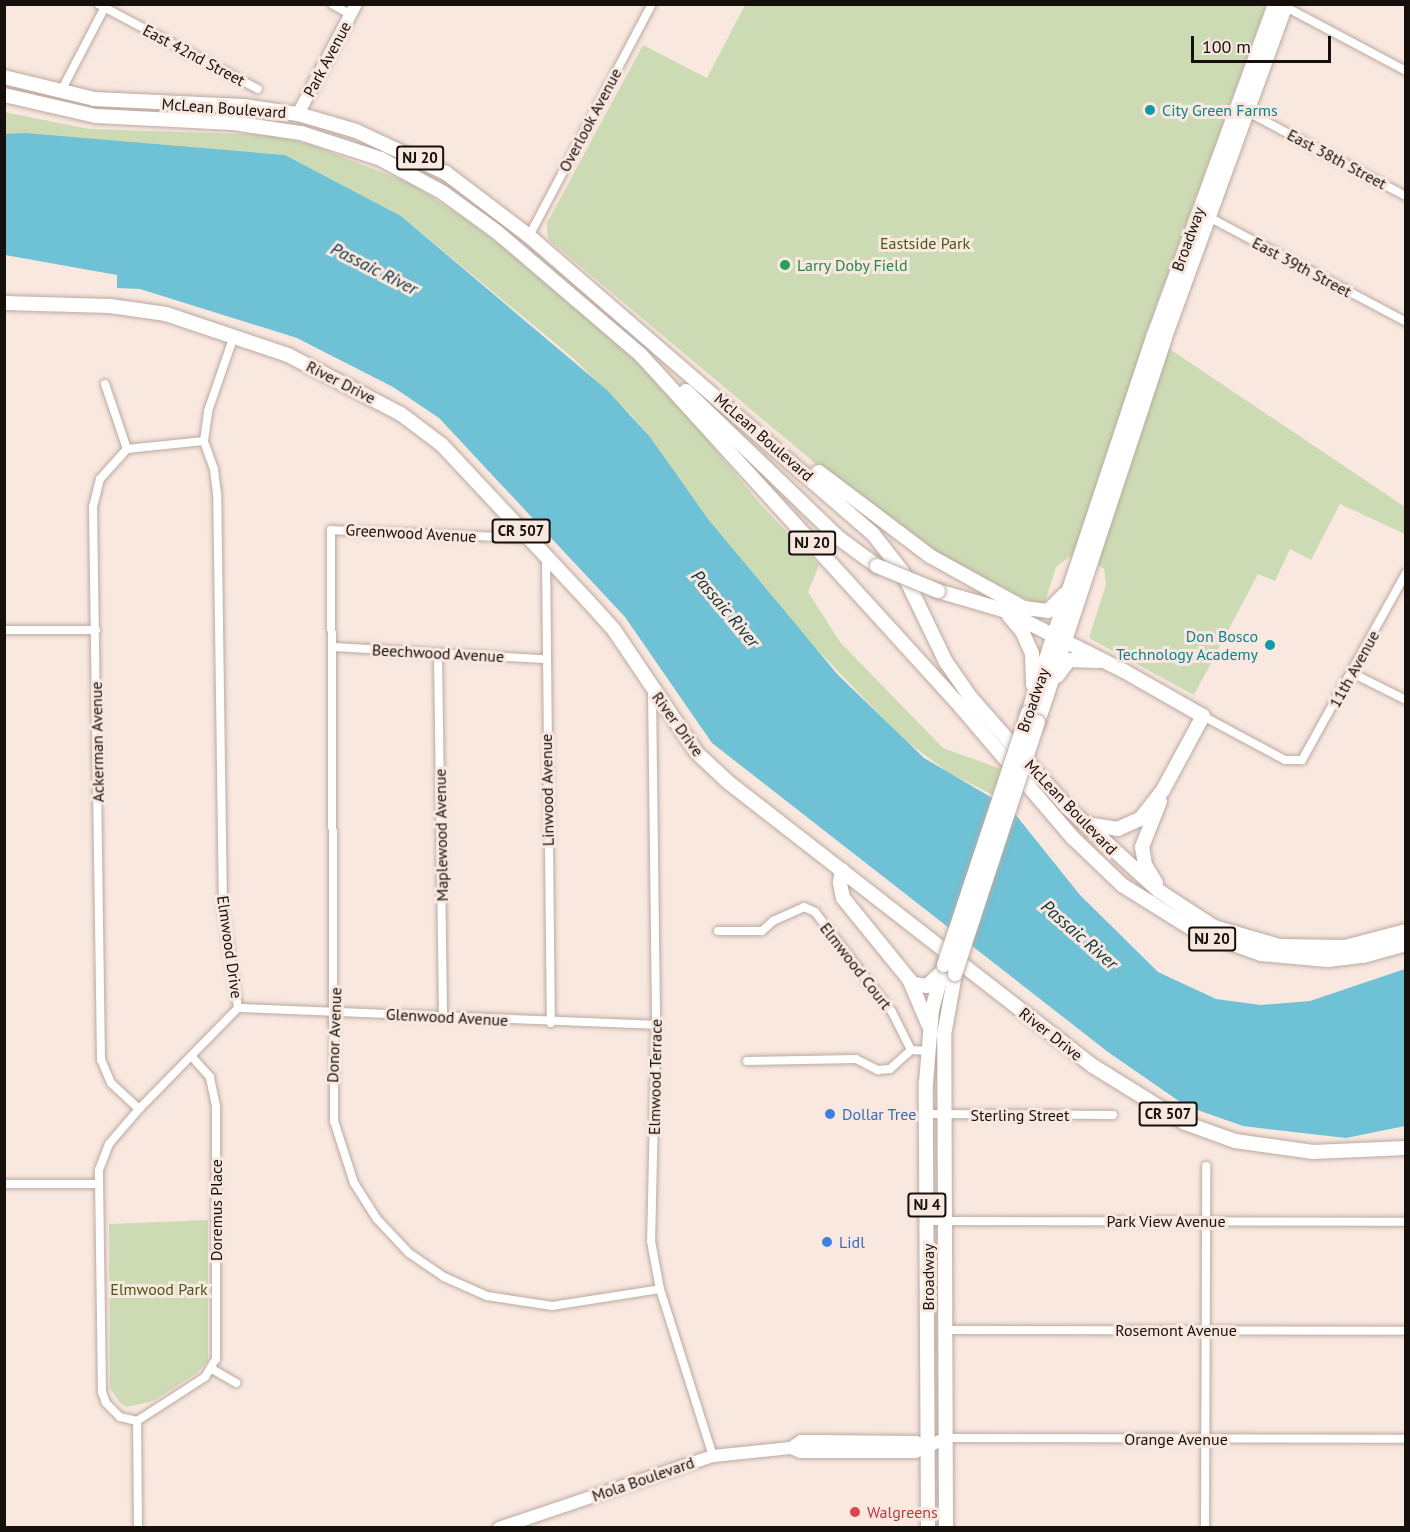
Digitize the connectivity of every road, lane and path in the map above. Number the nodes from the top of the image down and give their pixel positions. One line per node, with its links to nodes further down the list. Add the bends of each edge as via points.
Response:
1 (332, 4): 5 (street)
2 (652, 4): 15 (street, Overlook Avenue)
3 (1282, 5): 6 (street); 11 (main road, Broadway)
4 (103, 6): 8 (street, East 42nd Street); 9 (street)
5 (354, 10): 12 (street, Park Avenue)
6 (1406, 71)
7 (4, 77): 9 (main road, McLean Boulevard / NJ 20)
8 (258, 89)
9 (60, 93): 12 (main road, McLean Boulevard / NJ 20, via 132,102 243,106)
10 (4, 95): 19 (main road, McLean Boulevard / NJ 20, via 96,116 276,128 381,159 471,211)
11 (1242, 109): 13 (street, East 38th Street); 14 (main road, Broadway)
12 (298, 114): 15 (main road, McLean Boulevard / NJ 20, via 356,131 417,157 461,183)
13 (1406, 195)
14 (1203, 214): 17 (street, East 39th Street); 27 (main road, Broadway)
15 (529, 236): 21 (main road, McLean Boulevard / NJ 20)
16 (4, 303): 18 (main road, River Drive / CR 507, via 136,309)
17 (1406, 322)
18 (234, 336): 22 (street, Elmwood Drive, via 208,411); 25 (main road, River Drive / CR 507, via 288,355 408,418 442,444)
19 (640, 354): 29 (main road, bridge, via 731,432 840,539 877,566 938,591); 48 (main road, McLean Boulevard / NJ 20, via 961,708 1072,837 1122,885 1194,930 1260,954 1328,960 1363,956)
20 (105, 384): 23 (street)
21 (751, 426): 27 (main road, via 796,453 930,556 1024,608 1040,611 1056,607); 43 (main road, McLean Boulevard / NJ 20, via 884,545 910,585 962,686)
22 (204, 441): 23 (street); 51 (street, Elmwood Drive, via 214,469 217,495 223,910)
23 (127, 449): 31 (street, Ackerman Avenue, via 111,464 95,491)
24 (331, 530): 25 (street, Greenwood Avenue); 33 (street, Donor Avenue)
25 (527, 538): 26 (main road, River Drive / CR 507)
26 (546, 558): 35 (street, Linwood Avenue); 38 (main road, River Drive / CR 507, via 614,630)
27 (1086, 565): 32 (main road, Broadway / NJ 4)
28 (1406, 573): 37 (street, 11th Avenue)
29 (1003, 610): 32 (main road); 41 (main road, via 1022,631 1032,653)
30 (4, 630): 31 (street)
31 (96, 630): 61 (street, Ackerman Avenue, via 101,1060 111,1083)
32 (1060, 638): 36 (main road); 41 (main road, Broadway / NJ 4)
33 (333, 647): 34 (street, Beechwood Avenue); 52 (street, Donor Avenue)
34 (438, 654): 35 (street, Beechwood Avenue); 53 (street, Maplewood Avenue)
35 (544, 659): 54 (street, Linwood Avenue)
36 (1108, 663): 40 (main road); 41 (main road, via 1080,658 1061,667)
37 (1352, 673): 39 (street); 40 (street, 11th Avenue, via 1309,752 1298,761 1285,760)
38 (652, 689): 44 (main road, River Drive / CR 507, via 697,753 728,782); 55 (street, Elmwood Terrace)
39 (1406, 700)
40 (1203, 716): 42 (main road)
41 (1033, 718): 49 (main road, Broadway / NJ 4, bridge)
42 (1163, 790): 43 (main road, via 1147,812 1126,827 1103,829); 45 (main road, via 1144,839 1143,857 1149,873)
43 (1081, 822): 45 (main road, McLean Boulevard / NJ 20)
44 (842, 870): 50 (main road, via 843,898); 65 (main road, River Drive / CR 507, via 1085,1060 1185,1123 1235,1141 1294,1150)
45 (1171, 900): 47 (main road, McLean Boulevard / NJ 20, via 1229,933 1295,948 1345,947)
46 (718, 931): 57 (street, Elmwood Court, via 762,931 773,921 804,907 815,912 892,1012)
47 (1406, 931)
48 (1406, 944)
49 (949, 969): 50 (main road, via 932,984 919,986); 56 (main road, Broadway / NJ 4); 63 (main road, Broadway / NJ 4, via 944,1035)
50 (909, 979): 56 (main road)
51 (238, 1008): 52 (street, Glenwood Avenue); 59 (street, Elmwood Drive)
52 (336, 1012): 53 (street, Glenwood Avenue); 73 (street, Donor Avenue, via 331,1098 338,1140 366,1203 409,1253 465,1288 521,1304 575,1305)
53 (443, 1017): 54 (street, Glenwood Avenue)
54 (551, 1023): 55 (street, Glenwood Avenue)
55 (656, 1025): 73 (street, Elmwood Terrace, via 651,1241)
56 (929, 1033): 58 (main road, Broadway / NJ 4)
57 (911, 1050): 58 (street); 60 (street, via 890,1069 878,1070 856,1059)
58 (928, 1051): 62 (main road, Broadway / NJ 4)
59 (193, 1058): 61 (street, Elmwood Drive); 77 (street, Doremus Place, via 210,1077 216,1106 216,1359)
60 (747, 1062)
61 (139, 1109): 67 (street, Elmwood Drive, via 109,1144 99,1170)
62 (926, 1114): 63 (street, Sterling Street); 69 (main road, Broadway / NJ 4)
63 (945, 1114): 64 (street, Sterling Street); 70 (main road, Broadway / NJ 4)
64 (1113, 1115)
65 (1406, 1148)
66 (1206, 1166): 71 (street)
67 (99, 1184): 68 (street); 79 (street, Elmwood Drive, via 102,1392 106,1403 120,1416)
68 (4, 1185)
69 (927, 1221): 70 (street, Park View Avenue); 83 (main road, Broadway / NJ 4)
70 (946, 1221): 71 (street, Park View Avenue); 74 (main road, Broadway / NJ 4)
71 (1206, 1222): 72 (street, Park View Avenue); 75 (street)
72 (1406, 1222)
73 (660, 1289): 84 (street, Elmwood Terrace)
74 (946, 1330): 75 (street, Rosemont Avenue); 80 (main road, Broadway / NJ 4)
75 (1206, 1330): 76 (street, Rosemont Avenue); 81 (street)
76 (1406, 1331)
77 (212, 1369): 78 (street); 79 (street)
78 (236, 1383)
79 (137, 1421): 85 (street)
80 (946, 1438): 81 (street, Orange Avenue); 83 (street); 88 (main road, Broadway / NJ 4)
81 (1205, 1439): 82 (street, Orange Avenue); 89 (street)
82 (1406, 1439)
83 (928, 1447): 84 (street, Mola Boulevard, via 916,1442 801,1441 791,1448); 87 (main road, Broadway / NJ 4)
84 (713, 1456): 86 (street, Mola Boulevard)
85 (138, 1527)
86 (499, 1527)
87 (928, 1527)
88 (946, 1527)
89 (1205, 1527)

